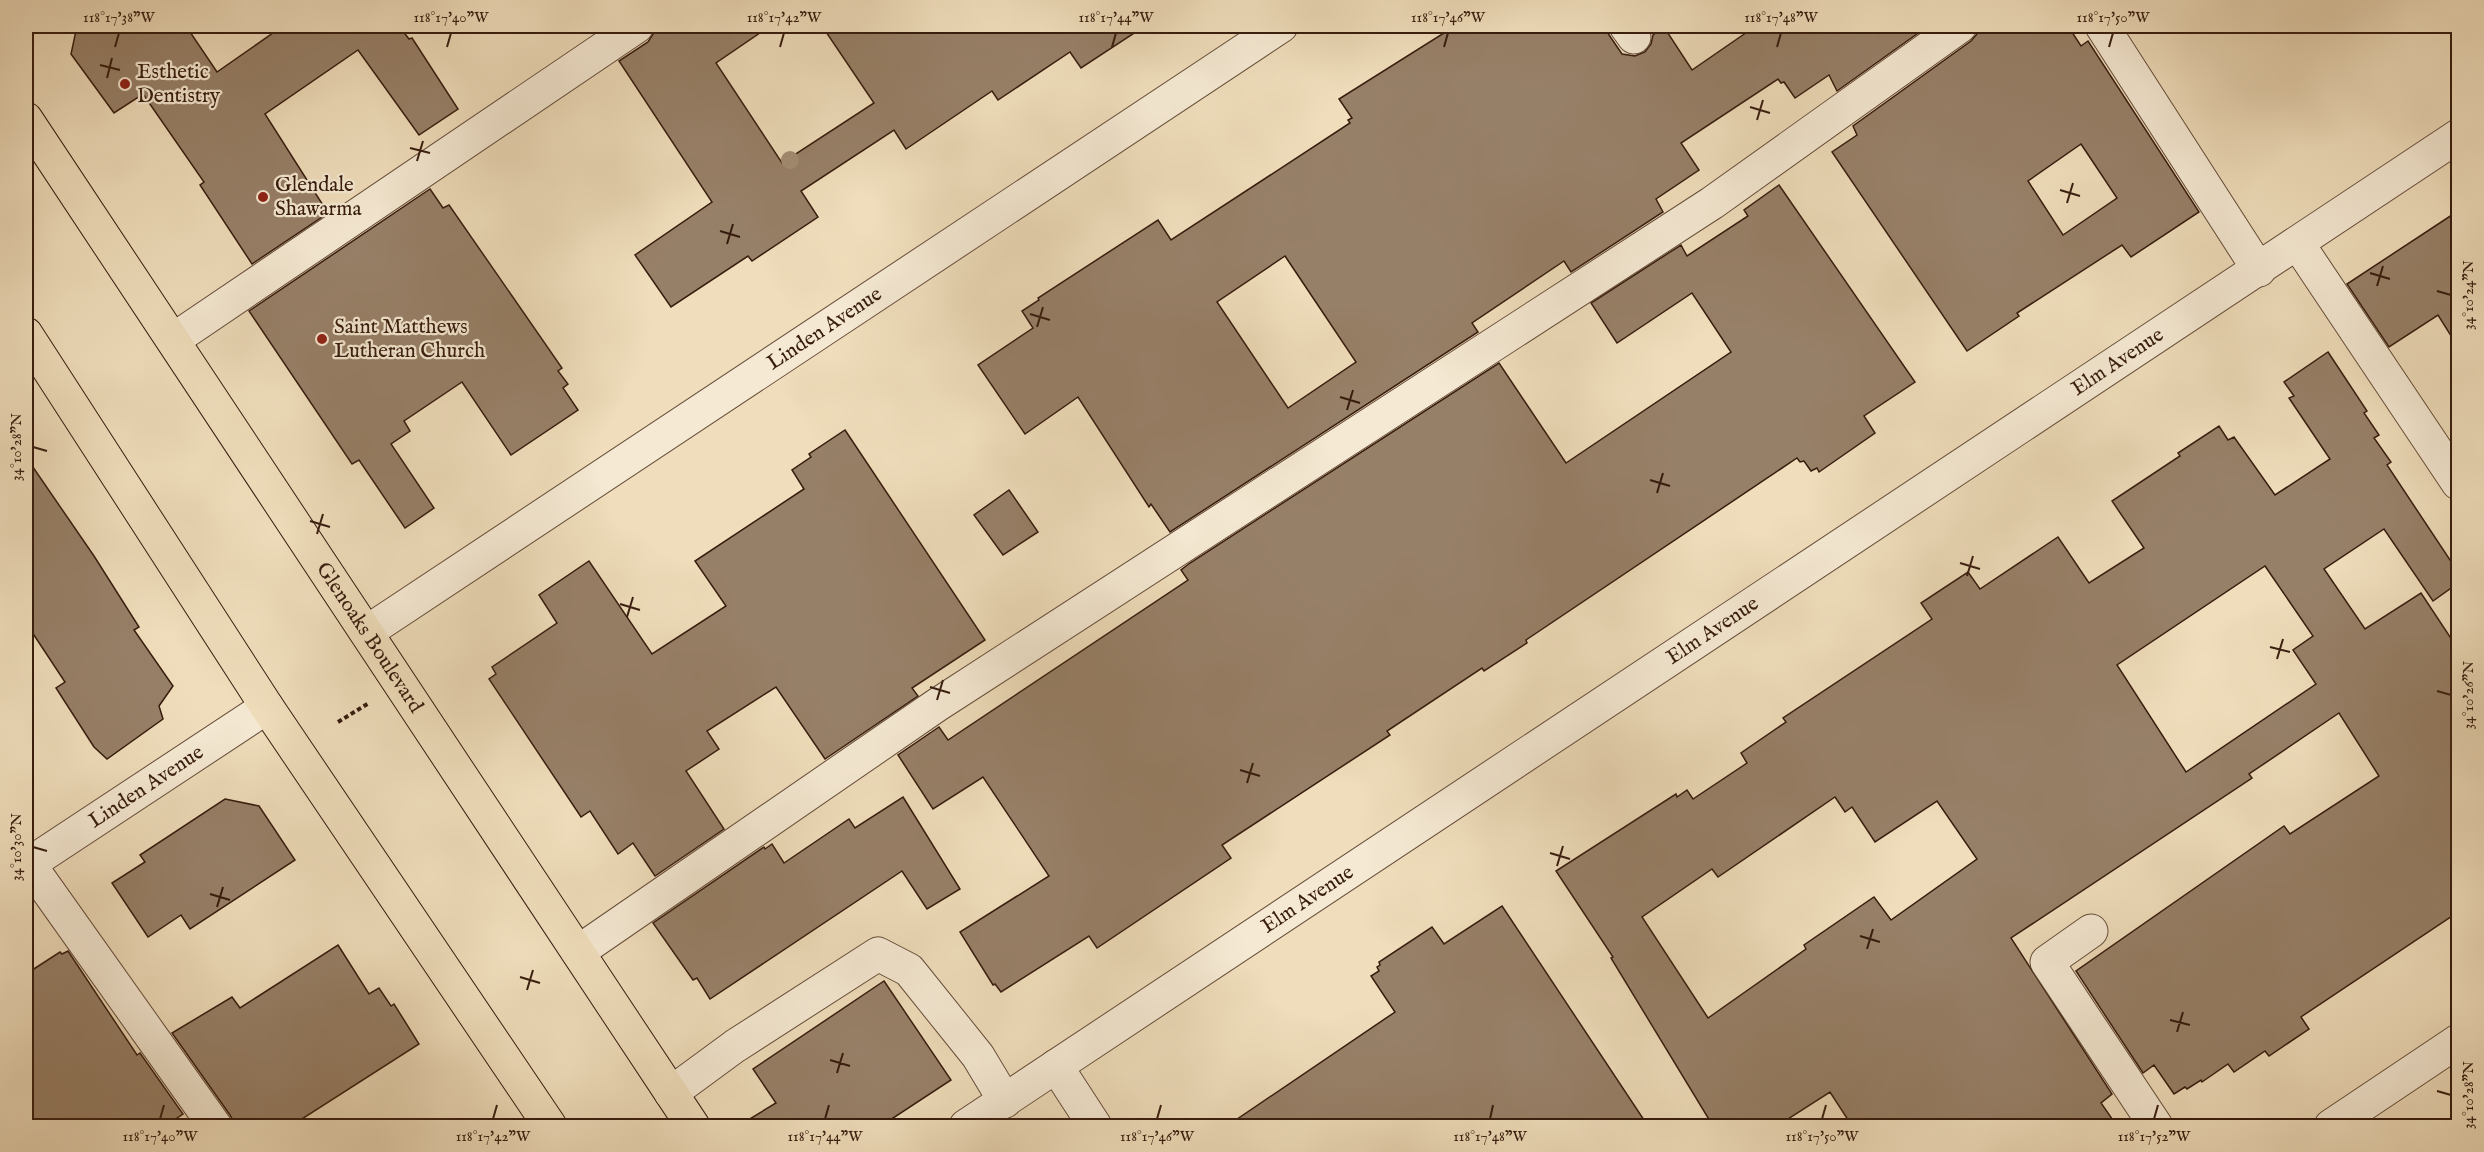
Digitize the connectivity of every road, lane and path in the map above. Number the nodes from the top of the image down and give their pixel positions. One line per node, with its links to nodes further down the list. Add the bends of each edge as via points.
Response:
1 (637, 26): 10 (street)
2 (1281, 26): 12 (street, Linden Avenue)
3 (1960, 26): 18 (street, via 1712,203 937,705)
4 (2102, 26): 8 (street)
5 (26, 119): 10 (main road, Glenoaks Boulevard)
6 (2458, 136): 7 (street, Elm Avenue)
7 (2298, 244): 8 (street, Elm Avenue); 11 (street)
8 (2259, 270): 20 (street, Elm Avenue)
9 (26, 334): 14 (main road)
10 (173, 340): 12 (main road, Glenoaks Boulevard)
11 (2458, 483)
12 (367, 632): 18 (main road, Glenoaks Boulevard)
13 (372, 701): 15 (path)
14 (267, 706): 16 (street, Linden Avenue); 24 (main road)
15 (338, 722)
16 (27, 865): 23 (street)
17 (2091, 931): 28 (street, via 2047,962)
18 (578, 952): 21 (main road, Glenoaks Boulevard)
19 (2458, 1041): 29 (street)
20 (1056, 1066): 22 (street, Elm Avenue); 27 (street)
21 (671, 1093): 22 (street, via 735,1046 878,954 909,970 978,1056); 25 (main road, Glenoaks Boulevard)
22 (1005, 1101): 26 (street, Elm Avenue)
23 (215, 1126)
24 (550, 1126)
25 (693, 1126)
26 (966, 1126)
27 (1095, 1126)
28 (2156, 1126)
29 (2331, 1126)

